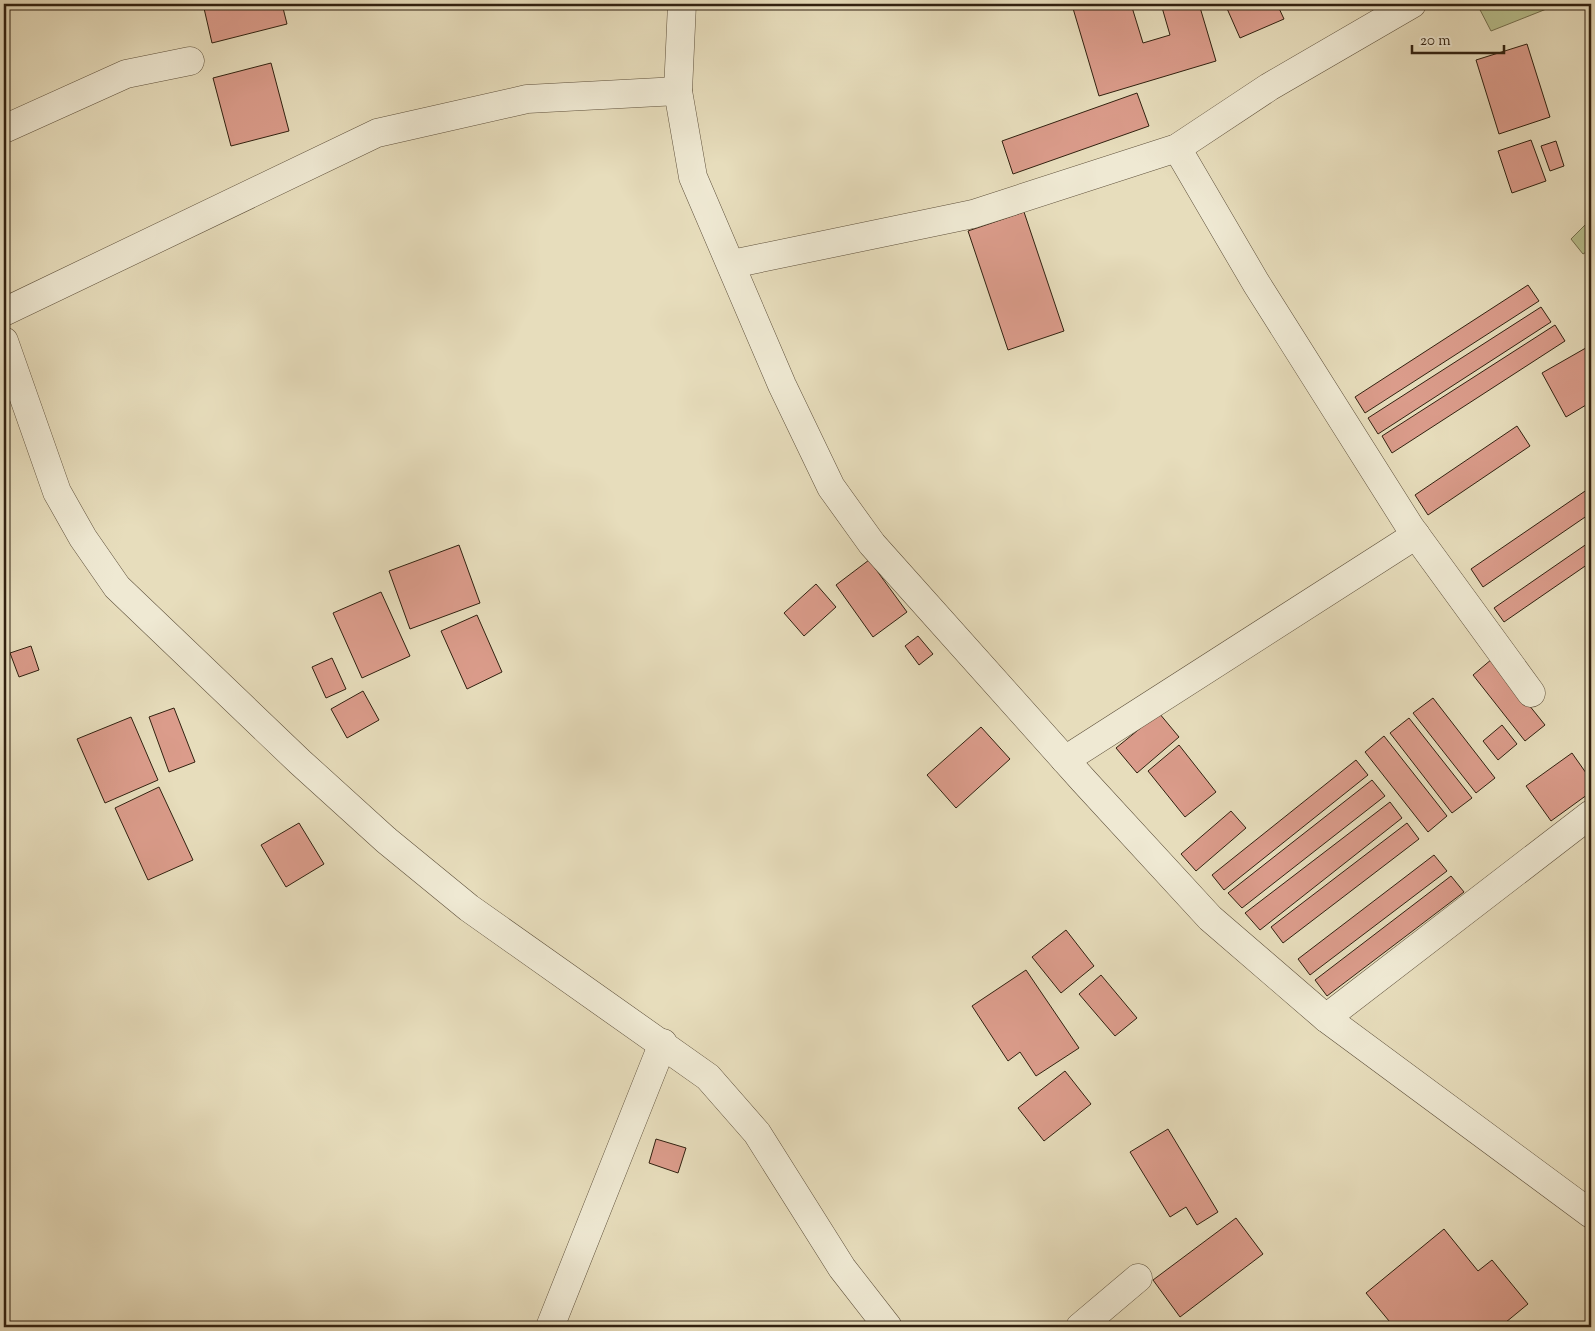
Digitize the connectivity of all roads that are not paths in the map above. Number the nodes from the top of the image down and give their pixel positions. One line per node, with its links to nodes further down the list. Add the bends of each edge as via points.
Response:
1 (682, 4): 4 (street)
2 (1412, 4): 6 (street, via 1269,87)
3 (190, 61): 5 (street, via 126,74)
4 (678, 91): 7 (street, via 693,177); 8 (street, via 526,99 377,133)
5 (4, 129)
6 (1177, 148): 7 (street, via 973,214); 10 (street, via 1256,283)
7 (732, 264): 12 (street, via 782,385 831,487 872,544)
8 (4, 312)
9 (4, 341): 15 (street, via 57,492 83,538 118,587 386,840 469,908)
10 (1416, 535): 11 (street); 12 (street)
11 (1530, 693)
12 (1065, 760): 14 (street, via 1210,918)
13 (1591, 814): 14 (street)
14 (1326, 1018): 16 (street)
15 (663, 1043): 18 (street); 19 (street, via 708,1077 757,1133 842,1268)
16 (1591, 1214)
17 (1138, 1278): 20 (street)
18 (550, 1327)
19 (888, 1327)
20 (1080, 1327)

